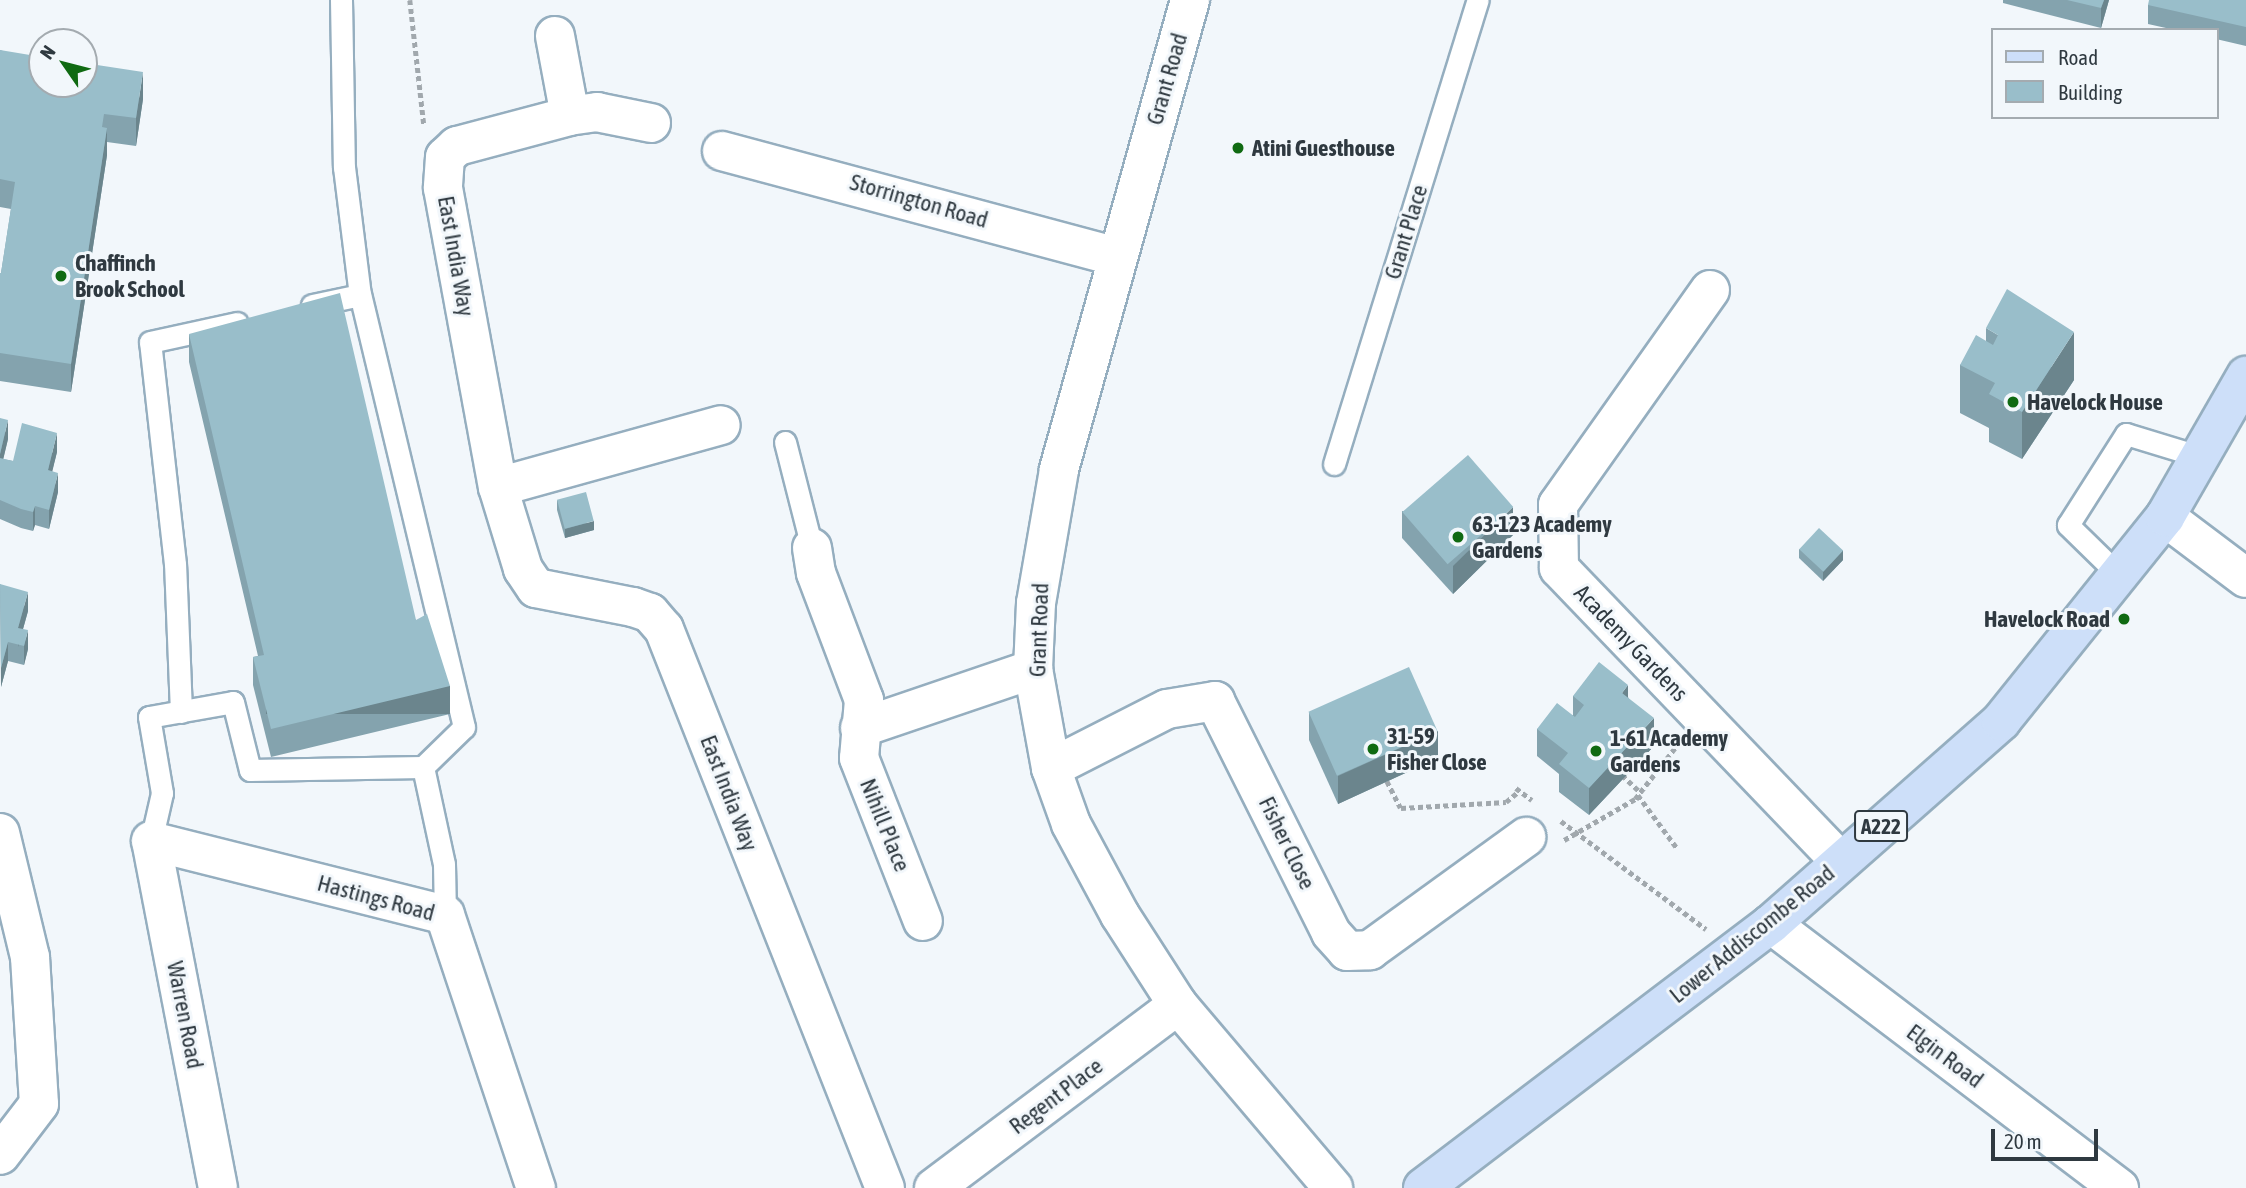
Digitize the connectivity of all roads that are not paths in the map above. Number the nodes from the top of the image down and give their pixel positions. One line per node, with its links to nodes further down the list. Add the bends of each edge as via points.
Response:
1 (341, 0): 10 (lane, via 344,166)
2 (1190, 0): 8 (street, Grant Road)
3 (1478, 0): 17 (lane, Grant Place)
4 (555, 36): 5 (street)
5 (570, 116): 6 (street, via 597,112); 18 (street, East India Way, via 457,146 445,157 443,188)
6 (651, 124)
7 (722, 151): 8 (street, Storrington Road)
8 (1115, 256): 23 (street, Grant Road, via 1059,470 1036,603)
9 (1710, 290): 31 (street, Academy Gardens, via 1558,505 1559,568)
10 (360, 295): 11 (lane); 26 (lane, via 464,727)
11 (295, 310)
12 (255, 318): 24 (lane, via 150,342 175,564)
13 (2246, 376): 16 (main road, Lower Addiscombe Road / A222)
14 (721, 425): 18 (street)
15 (785, 442): 20 (lane)
16 (2202, 457): 19 (main road, Lower Addiscombe Road / A222); 21 (lane, via 2126,434 2068,525)
17 (1334, 464)
18 (498, 487): 40 (street, East India Way, via 523,569 536,588 633,607 650,613 664,629)
19 (2165, 517): 21 (main road, Lower Addiscombe Road / A222); 22 (street)
20 (812, 548): 25 (street, Nihill Place, via 816,573 864,700)
21 (2120, 576): 31 (main road, Lower Addiscombe Road / A222, via 2001,720)
22 (2246, 578)
23 (1034, 670): 25 (street); 27 (street, Grant Road)
24 (181, 712): 26 (lane, via 233,702 250,771); 30 (lane, via 149,717 162,793)
25 (860, 728): 33 (street, Nihill Place, via 859,758)
26 (423, 767): 32 (lane, via 444,864)
27 (1051, 768): 28 (street, Fisher Close, via 1167,709 1215,701 1331,933 1347,951 1370,950); 36 (street, Grant Road, via 1071,824)
28 (1538, 818)
29 (0, 833): 35 (street)
30 (152, 841): 32 (street, Hastings Road); 38 (street, Warren Road)
31 (1841, 862): 34 (main road, Lower Addiscombe Road / A222)
32 (445, 915): 39 (street, Hastings Road)
33 (923, 920)
34 (1771, 924): 43 (main road, Lower Addiscombe Road / A222); 44 (street, Elgin Road)
35 (15, 957): 37 (street, via 39,1104)
36 (1178, 1005): 41 (street, Regent Place); 42 (street, Grant Road)
37 (0, 1156)
38 (218, 1188)
39 (536, 1188)
40 (885, 1188)
41 (934, 1188)
42 (1333, 1188)
43 (1423, 1188)
44 (2119, 1188)

